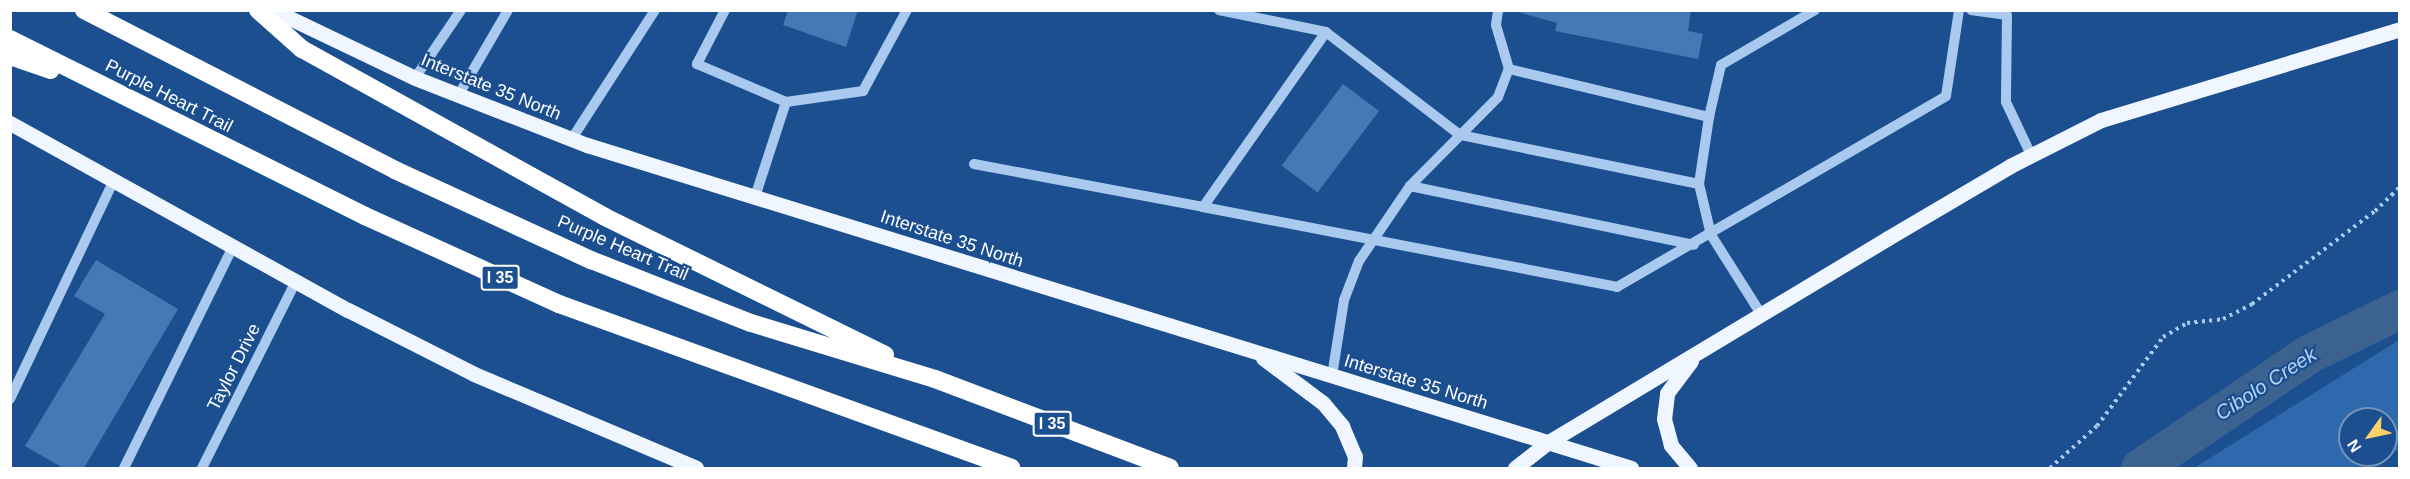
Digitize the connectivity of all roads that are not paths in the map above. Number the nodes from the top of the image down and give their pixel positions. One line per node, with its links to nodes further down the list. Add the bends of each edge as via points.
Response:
1 (84, 10): 43 (highway, Purple Heart Trail / I 35, via 395,170 591,260 751,323)
2 (460, 10): 19 (lane)
3 (507, 10): 20 (lane)
4 (656, 10): 26 (lane)
5 (725, 10): 22 (lane, via 697,64)
6 (907, 10): 22 (lane, via 863,91)
7 (1219, 10): 15 (lane)
8 (1498, 10): 18 (lane, via 1496,25)
9 (1815, 10): 23 (lane, via 1721,65)
10 (1959, 10): 34 (lane, via 1946,96)
11 (1971, 10): 13 (lane)
12 (271, 11): 19 (main road, Interstate 35 North); 43 (highway, via 302,49 605,217)
13 (2008, 13): 27 (lane, via 2006,102)
14 (2400, 29): 27 (main road, via 2101,120)
15 (1326, 32): 25 (lane); 33 (lane)
16 (10, 39): 21 (highway, Purple Heart Trail / I 35)
17 (10, 56): 21 (highway)
18 (1509, 69): 23 (lane); 25 (lane, via 1498,96)
19 (415, 78): 20 (main road, Interstate 35 North)
20 (458, 96): 26 (main road, Interstate 35 North)
21 (127, 98): 49 (highway, Purple Heart Trail / I 35, via 365,216 559,304)
22 (786, 102): 32 (lane)
23 (1709, 117): 30 (lane)
24 (10, 123): 29 (main road)
25 (1460, 135): 30 (lane); 31 (lane)
26 (571, 140): 32 (main road, Interstate 35 North)
27 (2031, 155): 39 (main road)
28 (974, 164): 33 (lane)
29 (114, 180): 37 (main road); 44 (lane)
30 (1699, 184): 34 (lane)
31 (1410, 186): 35 (lane); 36 (lane)
32 (755, 196): 40 (main road, Interstate 35 North)
33 (1203, 207): 35 (lane)
34 (1711, 235): 36 (lane); 39 (lane)
35 (1373, 240): 36 (lane, via 1617,286); 42 (lane, via 1344,300)
36 (1694, 245)
37 (233, 246): 38 (main road); 46 (lane)
38 (296, 281): 47 (lane, Taylor Drive); 48 (main road, via 474,374)
39 (1761, 314): 41 (main road)
40 (1255, 351): 42 (main road, Interstate 35 North); 51 (main road, via 1323,403 1342,426 1355,456)
41 (1700, 351): 45 (main road); 54 (main road, via 1667,393 1664,419 1671,445)
42 (1332, 376): 45 (main road, Interstate 35 North)
43 (935, 379): 50 (highway, Purple Heart Trail / I 35)
44 (11, 398)
45 (1547, 443): 52 (main road); 53 (main road, Interstate 35 North)
46 (124, 468)
47 (202, 468)
48 (696, 468)
49 (1011, 468)
50 (1170, 468)
51 (1354, 468)
52 (1515, 468)
53 (1631, 468)
54 (1690, 468)

